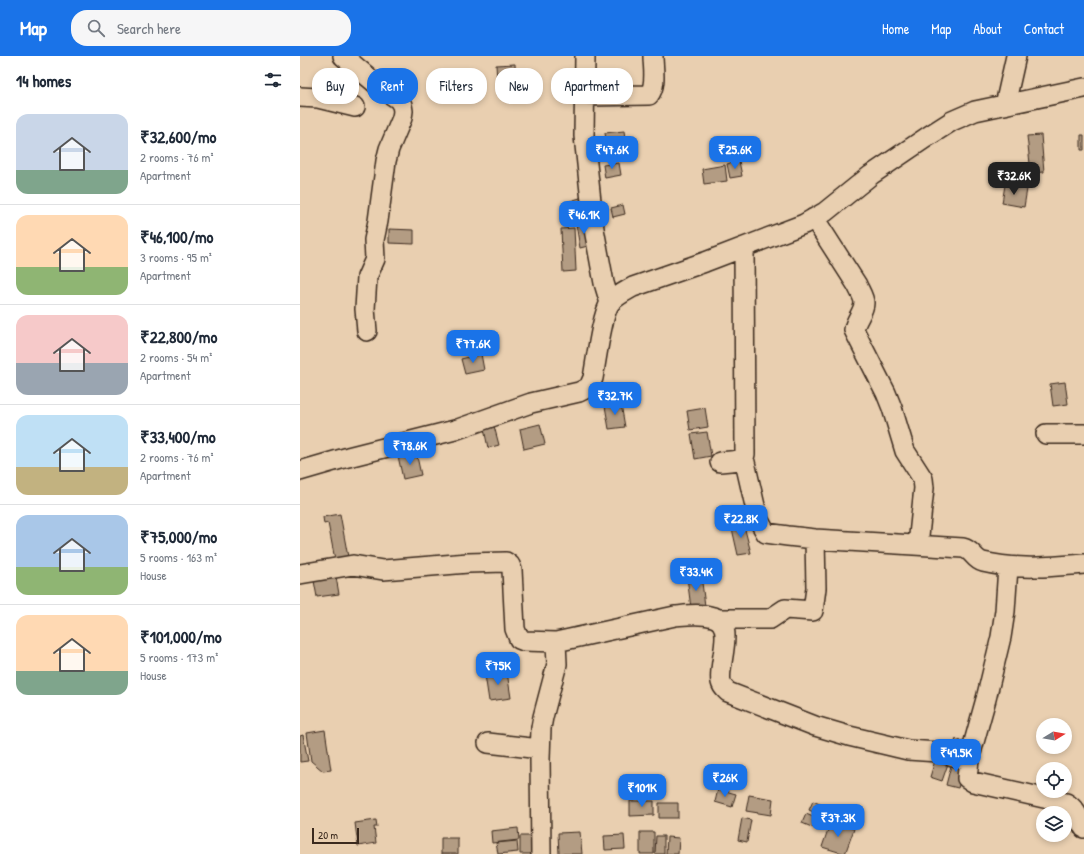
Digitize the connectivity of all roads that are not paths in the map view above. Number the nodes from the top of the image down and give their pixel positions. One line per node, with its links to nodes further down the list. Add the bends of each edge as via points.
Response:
1 (344, 56): 15 (street, via 398,99 403,111 386,161 374,240 375,259 367,277)
2 (585, 56): 5 (street)
3 (653, 56): 7 (street, via 653,91 644,96)
4 (1016, 56): 10 (street)
5 (585, 68)
6 (1084, 88): 10 (street)
7 (633, 96)
8 (300, 97): 11 (street, via 318,98)
9 (585, 104): 14 (street, via 584,136 594,229)
10 (1005, 105): 12 (street, via 975,111 952,121 871,175)
11 (355, 107)
12 (814, 218): 13 (street); 22 (street, via 862,295 863,308 854,324 854,330 892,408 905,451 923,479)
13 (744, 247): 14 (street, via 634,287); 18 (street)
14 (610, 303): 20 (street, via 604,317 593,378 589,387 580,392 532,403 455,430)
15 (367, 331)
16 (1046, 434): 17 (street)
17 (1084, 434)
18 (744, 458): 19 (street); 21 (street, via 758,519 766,533)
19 (720, 462)
20 (300, 471)
21 (816, 539): 22 (street); 26 (street, via 816,588 813,611 785,609 770,619)
22 (918, 545): 24 (street, via 968,550 979,561)
23 (1084, 564): 24 (street)
24 (1008, 567): 30 (street, via 1001,637)
25 (300, 574): 27 (street, via 352,564 383,570 506,562 512,570 515,628 519,638)
26 (718, 619): 27 (street, via 712,616 675,616); 30 (street, via 725,632 720,676 723,687 728,692 815,726 849,736 908,750 938,752)
27 (556, 642): 29 (street, via 557,664 543,717)
28 (488, 743): 29 (street)
29 (540, 749): 32 (street)
30 (969, 760): 31 (street, via 966,774 968,780 1066,803 1073,807)
31 (1084, 828)
32 (541, 854)

